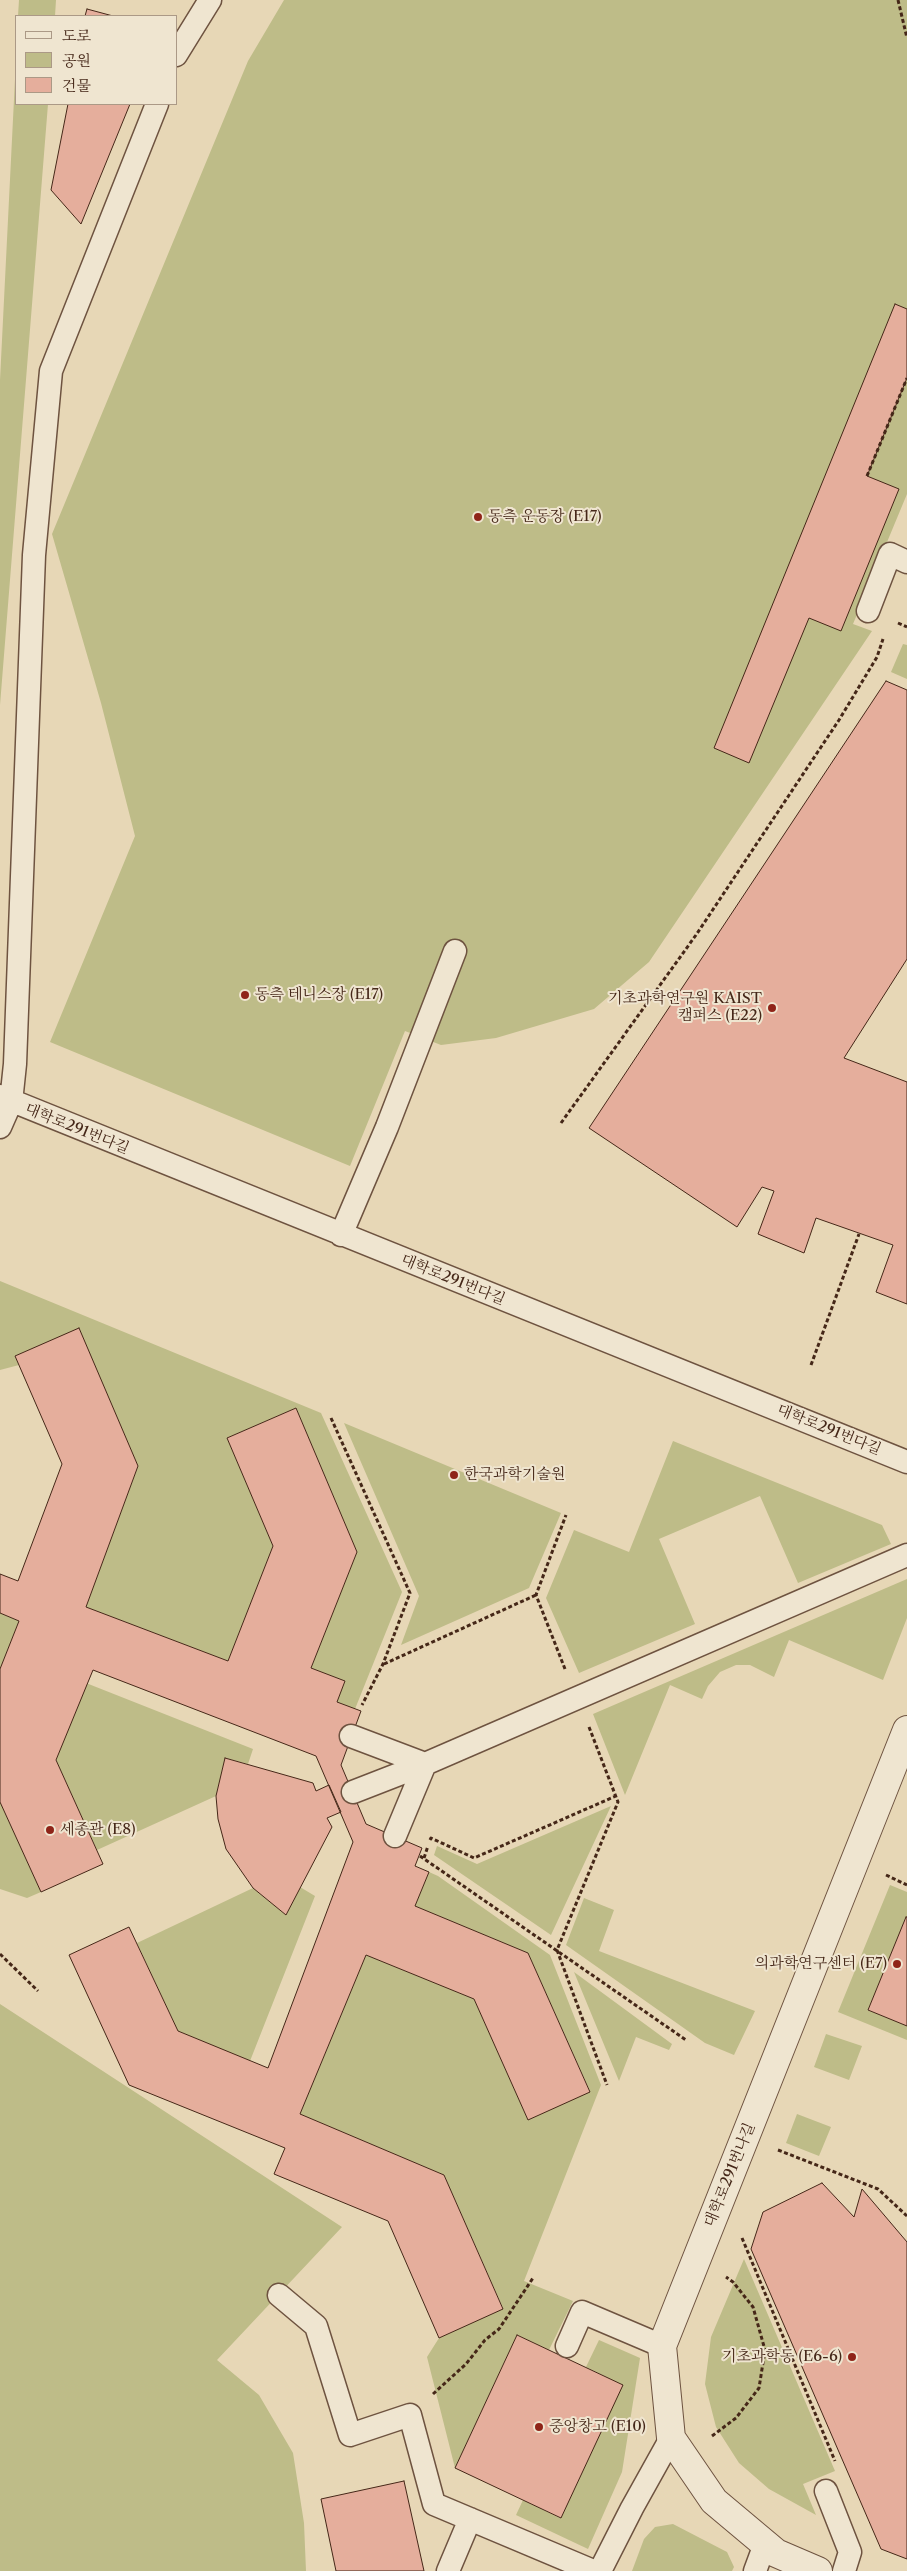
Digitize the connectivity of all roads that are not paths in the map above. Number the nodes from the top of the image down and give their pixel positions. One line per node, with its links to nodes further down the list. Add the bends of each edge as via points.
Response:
1 (210, 0): 2 (lane)
2 (178, 52)
3 (157, 105): 7 (lane, via 51,371 34,555 15,1064)
4 (907, 562): 5 (lane, via 890,554)
5 (868, 611)
6 (455, 952): 9 (lane)
7 (5, 1099): 8 (lane); 9 (lane, 대학로291번다길)
8 (0, 1127)
9 (341, 1235): 10 (lane, 대학로291번다길)
10 (907, 1462)
11 (907, 1555): 14 (lane)
12 (907, 1730): 19 (street, 대학로291번나길)
13 (351, 1736): 14 (lane)
14 (425, 1764): 15 (lane); 16 (lane)
15 (352, 1792)
16 (395, 1836)
17 (278, 2295): 22 (lane, via 316,2326 350,2435 410,2415 434,2504)
18 (567, 2346): 19 (lane, via 582,2312)
19 (662, 2346): 20 (street, 대학로291번나길)
20 (671, 2438): 23 (street, 대학로291번나길, via 714,2501); 26 (lane)
21 (826, 2490): 29 (lane, via 850,2552)
22 (470, 2518): 24 (lane); 25 (lane)
23 (765, 2544): 27 (lane); 28 (street, 대학로291번나길, via 776,2553)
24 (448, 2571)
25 (593, 2571)
26 (600, 2571)
27 (755, 2571)
28 (818, 2571)
29 (844, 2571)

